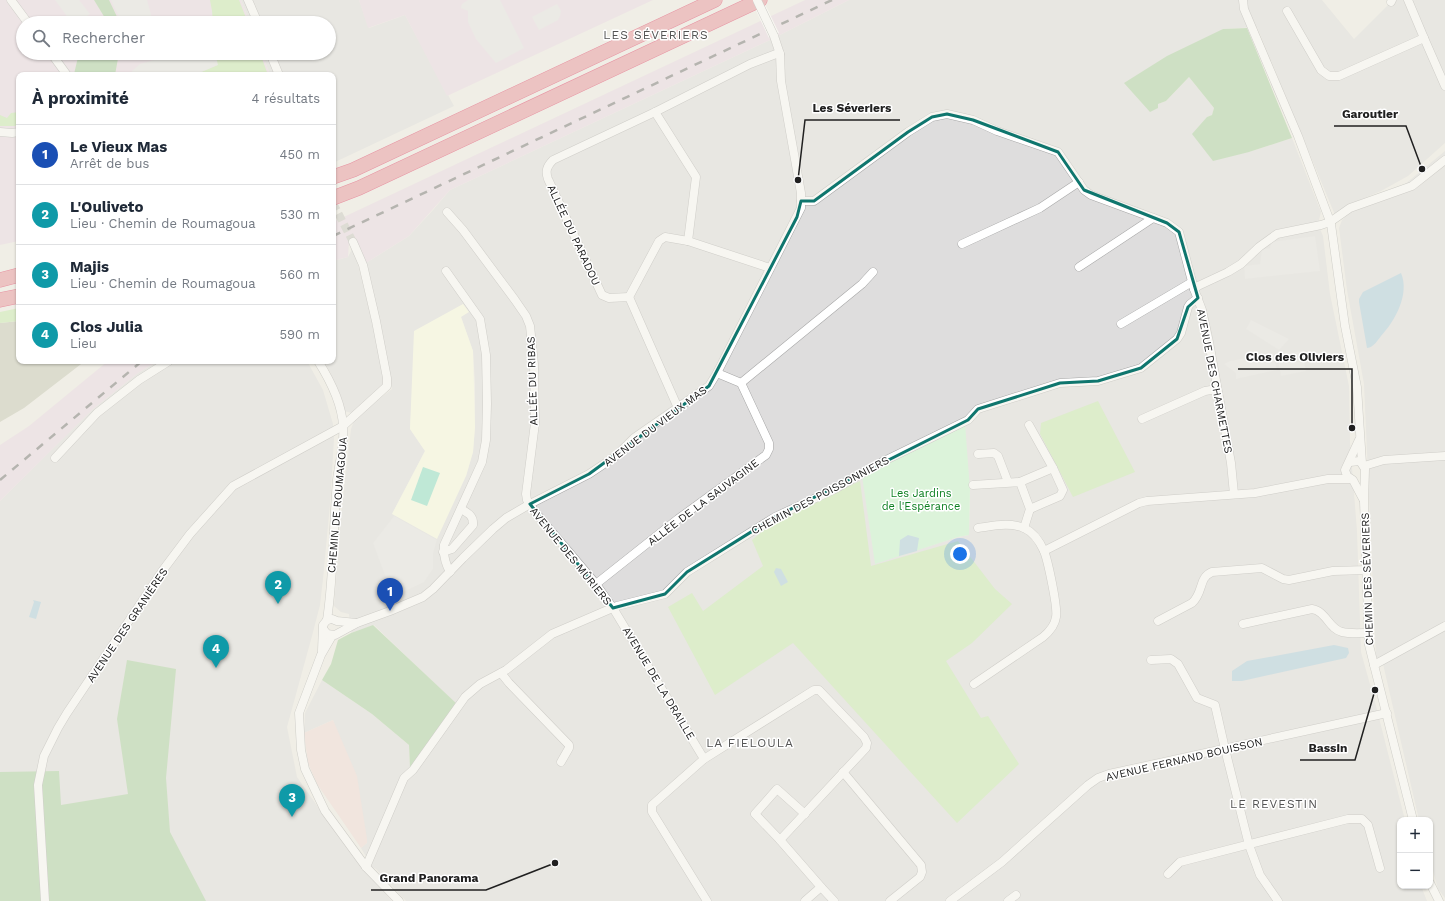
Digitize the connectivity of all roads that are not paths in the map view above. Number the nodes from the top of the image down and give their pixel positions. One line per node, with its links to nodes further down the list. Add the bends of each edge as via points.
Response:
1 (11, 0): 8 (street)
2 (248, 0): 9 (street)
3 (714, 0): 21 (highway)
4 (758, 0): 11 (street, bridge); 23 (highway)
5 (1244, 0): 27 (street, CHEMIN DES SÉVERIERS, via 1244,9 1298,136)
6 (1408, 0): 10 (street)
7 (1287, 11): 10 (street, via 1321,70 1334,77)
8 (23, 16)
9 (255, 16)
10 (1424, 38): 16 (street)
11 (780, 54): 17 (street, ALLÉE DU PARADOU, via 750,64); 24 (street, via 781,81)
12 (56, 60): 14 (street)
13 (273, 60): 15 (street)
14 (65, 72)
15 (278, 72)
16 (1445, 86)
17 (656, 112): 28 (street, via 696,177); 39 (street, ALLÉE DU PARADOU, via 553,160 546,169 548,179 602,296)
18 (0, 132): 19 (street)
19 (16, 132)
20 (1445, 160): 27 (street, via 1412,186 1350,208)
21 (336, 177)
22 (1079, 182): 24 (street, AVENUE DES CHARMETTES, via 1058,152 973,120 947,114 932,117 908,132 814,201); 26 (street, AVENUE DES CHARMETTES, via 1091,195); 30 (street, via 1040,208)
23 (336, 197)
24 (802, 202): 32 (street, AVENUE DU VIEUX MAS, via 799,213)
25 (448, 212): 67 (street, ALLÉE DU RIBAS, via 515,300 530,326 534,364 535,423 526,494)
26 (1153, 218): 31 (street); 37 (street, AVENUE DES CHARMETTES, via 1167,223 1179,232)
27 (1330, 222): 37 (street, via 1277,234 1259,246 1241,264 1198,286); 52 (street, CHEMIN DES SÉVERIERS, via 1357,387)
28 (688, 241): 32 (street); 39 (street, via 662,238)
29 (353, 242): 51 (street, CHEMIN DE ROUMAGOUA, via 364,272 376,321 387,386)
30 (962, 244)
31 (1079, 267)
32 (770, 268): 45 (street, AVENUE DU VIEUX MAS)
33 (446, 271): 68 (street, via 480,319 486,355 486,440 482,462)
34 (873, 272): 46 (street, via 862,284)
35 (16, 276): 36 (highway)
36 (0, 280)
37 (1193, 286): 40 (street, AVENUE DES CHARMETTES); 42 (street)
38 (16, 297): 41 (highway)
39 (629, 297): 48 (street)
40 (1198, 298): 47 (street, AVENUE DES CHARMETTES); 77 (street, CHEMIN DES POISSONNIERS, via 1188,307 1177,339 1141,368 1098,380 1060,383 978,410 968,420 775,517 687,572 665,594)
41 (0, 300)
42 (1121, 324)
43 (164, 364): 55 (street, via 97,413)
44 (319, 364): 51 (street, via 341,410)
45 (717, 373): 46 (street); 48 (street, AVENUE DU VIEUX MAS, via 709,386)
46 (741, 383): 76 (street, ALLÉE DE LA SAUVAGINE, via 769,443 766,455 678,519)
47 (1217, 389): 49 (street, via 1205,391); 65 (street, AVENUE DES CHARMETTES)
48 (678, 408): 67 (street, AVENUE DU VIEUX MAS, via 634,438 616,456 589,474)
49 (1142, 419)
50 (1029, 425): 58 (street)
51 (343, 426): 78 (street, CHEMIN DE ROUMAGOUA, via 337,479 330,599); 106 (street, AVENUE DES GRANIÈRES, via 233,486 190,534 163,570 59,727 44,756 38,785)
52 (1360, 440): 56 (street, CHEMIN DES SÉVERIERS); 57 (street, CHEMIN DES SÉVERIERS)
53 (978, 454): 62 (street, via 996,454)
54 (1445, 456): 57 (street)
55 (55, 458)
56 (1348, 464): 57 (street, via 1356,460); 60 (street); 61 (street, CHEMIN DES SÉVERIERS, via 1346,473)
57 (1363, 464): 59 (street, CHEMIN DES SÉVERIERS)
58 (1052, 468): 63 (street); 69 (street, via 1062,494)
59 (1364, 475): 61 (street, via 1360,479); 66 (street, CHEMIN DES SÉVERIERS)
60 (1328, 479): 61 (street); 65 (street, via 1255,493)
61 (1351, 479): 66 (street, CHEMIN DES SÉVERIERS)
62 (1008, 482): 63 (street); 64 (street)
63 (1020, 482): 69 (street)
64 (973, 485)
65 (1234, 494): 72 (street, via 1139,503)
66 (1364, 501): 74 (street, CHEMIN DES SÉVERIERS)
67 (530, 504): 75 (street, AVENUE DU VIEUX MAS, via 493,529); 76 (street, AVENUE DES MÛRIERS)
68 (461, 509): 73 (street); 73 (street, via 472,515 473,525 452,549)
69 (1030, 509): 71 (street)
70 (978, 528): 71 (street, via 1006,525)
71 (1024, 528): 72 (street, via 1031,532)
72 (1044, 551): 90 (street, via 1056,606 1056,618 1051,630)
73 (443, 552): 75 (street)
74 (1367, 570): 79 (street, via 1333,571 1289,580 1262,568 1212,572 1206,574 1200,593 1192,603); 84 (street, CHEMIN DES SÉVERIERS)
75 (450, 572): 80 (street, AVENUE DU VIEUX MAS, via 423,597)
76 (596, 584): 77 (street, AVENUE DES MÛRIERS)
77 (613, 608): 89 (street, CHEMIN DES POISSONNIERS, via 552,634); 93 (street, AVENUE DE LA DRAILLE)
78 (333, 620): 80 (street, AVENUE DU VIEUX MAS); 83 (street, via 323,625); 85 (street, via 340,628)
79 (1158, 621)
80 (357, 623): 85 (street, AVENUE DU VIEUX MAS)
81 (1243, 624): 84 (street, via 1312,609 1321,612 1342,632)
82 (1445, 626): 88 (street)
83 (324, 630): 85 (street, via 327,634); 86 (street)
84 (1369, 633): 88 (street, CHEMIN DES SÉVERIERS)
85 (335, 634): 86 (street)
86 (321, 655): 100 (street, via 299,713 305,769 325,811)
87 (1151, 660): 92 (street, via 1170,659 1178,664 1197,698 1215,705)
88 (1374, 665): 91 (street, CHEMIN DES SÉVERIERS)
89 (501, 673): 94 (street, via 569,745); 100 (street, CHEMIN DES POISSONNIERS, via 480,684 465,697 413,770 404,778)
90 (974, 684)
91 (1387, 713): 92 (street, AVENUE FERNAND BOUISSON); 97 (street, CHEMIN DES SÉVERIERS)
92 (1225, 749): 99 (street); 112 (street, AVENUE FERNAND BOUISSON, via 1098,778 1002,862)
93 (704, 759): 95 (street, via 814,690 819,690 867,743 866,748); 108 (street, via 652,805 652,812)
94 (561, 762)
95 (843, 772): 96 (street); 111 (street, via 921,865 920,877)
96 (804, 814): 98 (street); 98 (street, via 777,789 755,814)
97 (1412, 817)
98 (780, 840): 103 (street)
99 (1249, 845): 101 (street, via 1348,820 1362,819 1368,825); 102 (street, via 1180,862); 114 (street, via 1260,875)
100 (366, 867): 107 (street)
101 (1380, 868)
102 (1168, 874)
103 (821, 887): 109 (street); 110 (street)
104 (1433, 889): 115 (street)
105 (1016, 895): 113 (street)
106 (45, 901)
107 (399, 901)
108 (707, 901)
109 (805, 901)
110 (834, 901)
111 (890, 901)
112 (950, 901)
113 (1008, 901)
114 (1278, 901)
115 (1439, 901)

